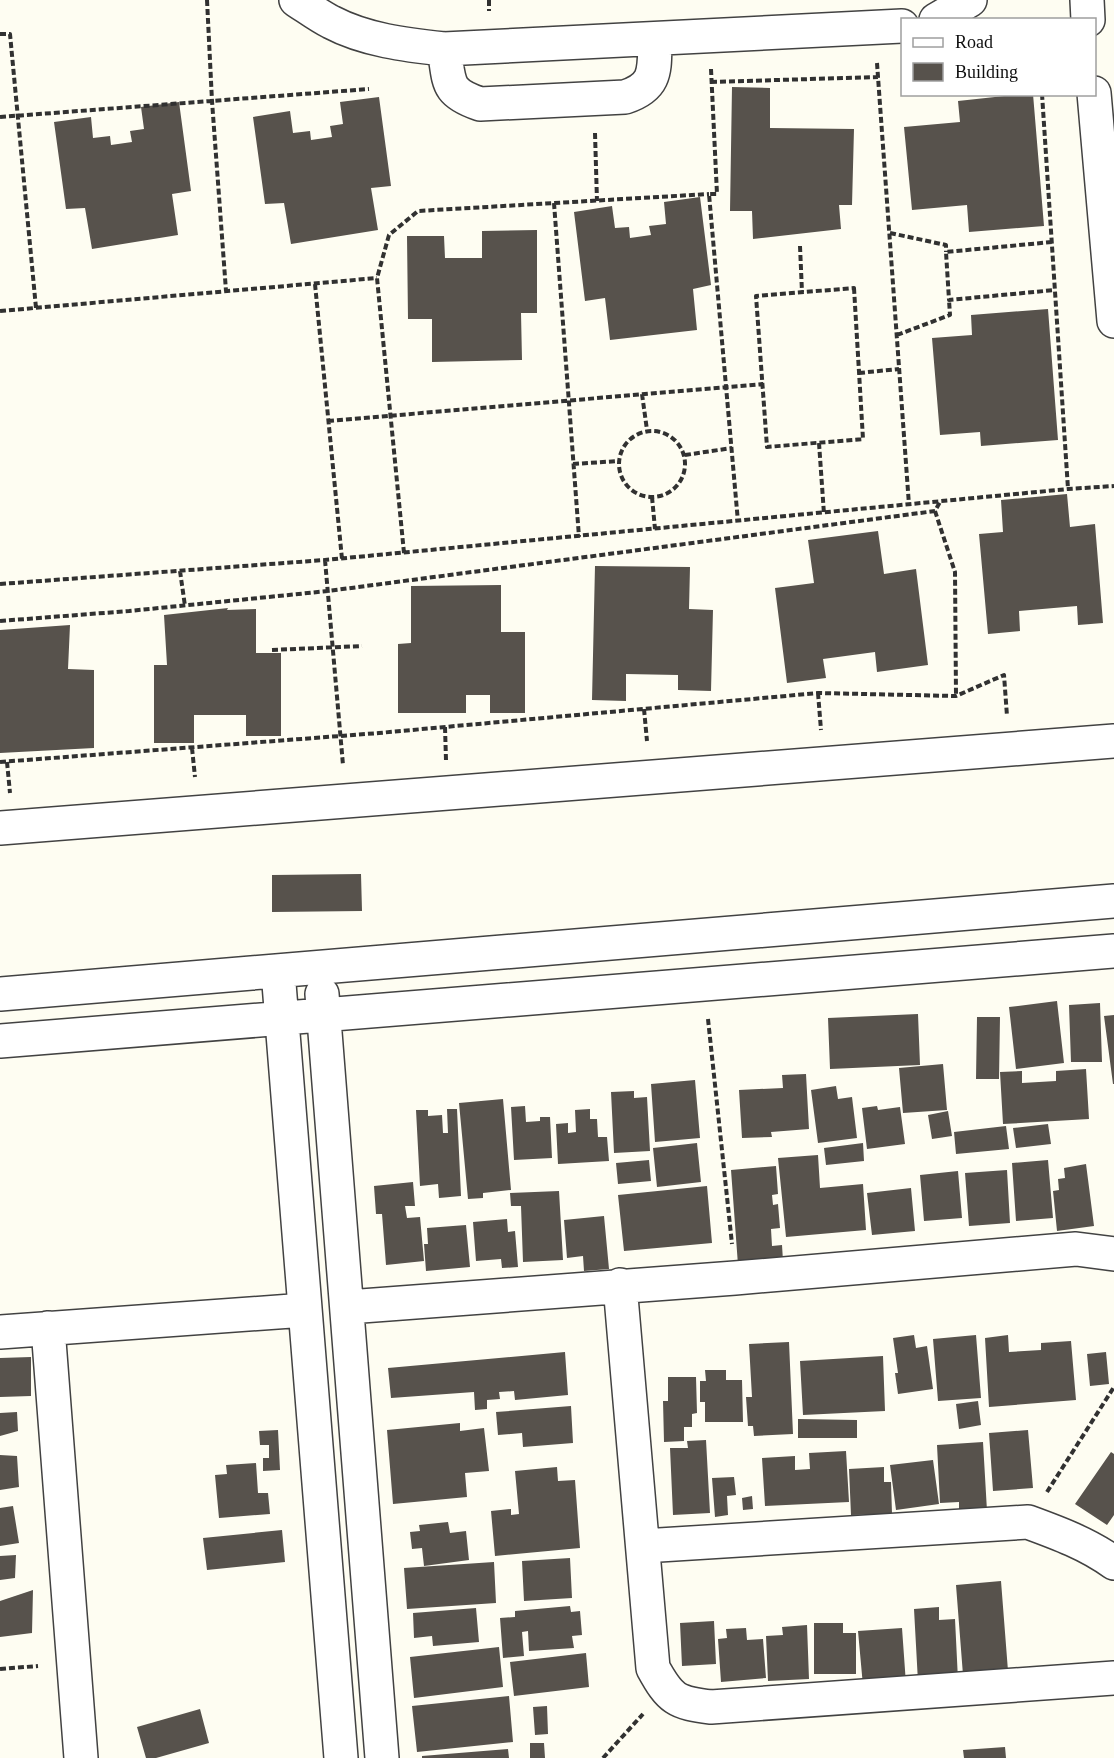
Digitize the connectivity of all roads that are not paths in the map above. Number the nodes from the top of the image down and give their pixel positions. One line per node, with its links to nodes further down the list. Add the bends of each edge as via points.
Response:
1 (296, 0): 8 (street, via 332,23 372,37)
2 (970, 0): 4 (street)
3 (1087, 0): 5 (street)
4 (939, 18)
5 (1088, 18)
6 (901, 26): 7 (street)
7 (655, 39): 8 (street); 8 (street, via 653,74 642,91 625,97 480,104 460,97 450,85)
8 (444, 49)
9 (1095, 96): 10 (street)
10 (1109, 211): 11 (street)
11 (1114, 321)
12 (1114, 741): 13 (street)
13 (0, 828)
14 (1114, 901): 16 (street)
15 (1114, 951): 19 (street)
16 (320, 968): 17 (street); 19 (street)
17 (278, 971): 18 (street); 20 (street)
18 (0, 994)
19 (324, 1015): 20 (street); 24 (street)
20 (282, 1018): 21 (street); 25 (street)
21 (0, 1041)
22 (1114, 1254): 23 (street, via 1076,1249)
23 (620, 1285): 24 (street); 28 (street)
24 (348, 1307): 33 (street)
25 (305, 1310): 26 (street); 32 (street)
26 (48, 1328): 27 (street); 31 (street)
27 (0, 1332)
28 (643, 1546): 29 (street, via 1028,1522 1071,1538); 30 (street, via 653,1668 665,1690 686,1704 711,1707)
29 (1114, 1563)
30 (1114, 1678)
31 (81, 1758)
32 (341, 1758)
33 (382, 1758)

